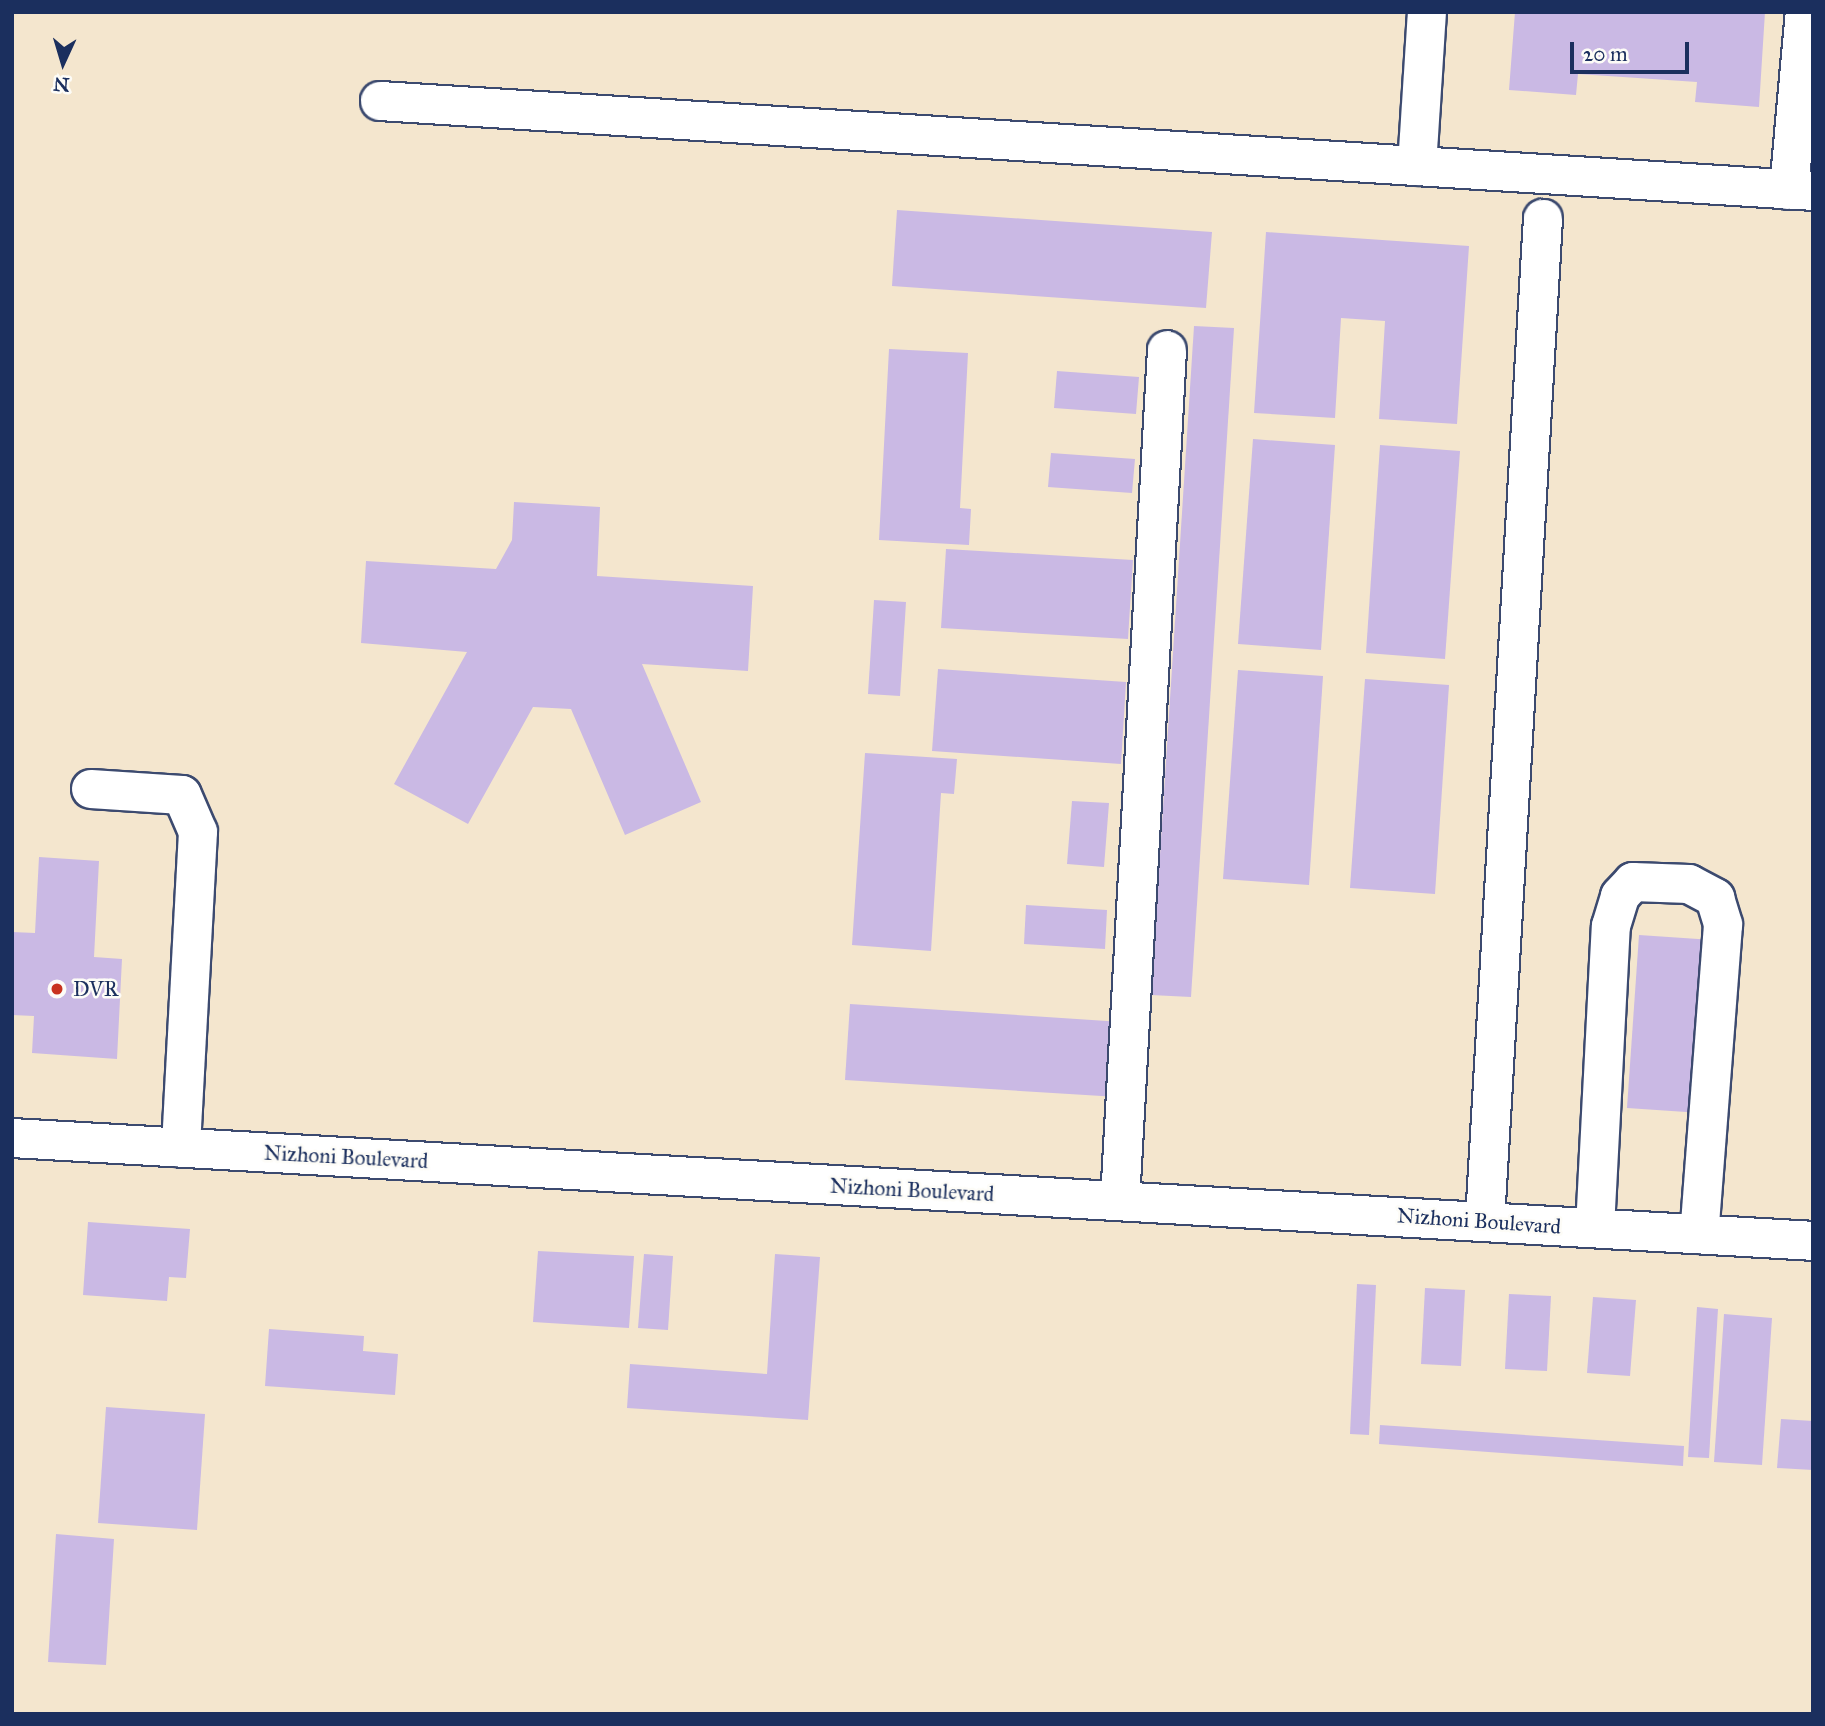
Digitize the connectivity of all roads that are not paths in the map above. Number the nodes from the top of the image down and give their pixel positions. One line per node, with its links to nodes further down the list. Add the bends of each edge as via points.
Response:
1 (1426, 12): 4 (main road)
2 (1805, 12): 5 (main road)
3 (380, 101): 4 (main road)
4 (1417, 166): 5 (main road)
5 (1801, 190)
6 (1543, 219): 12 (main road)
7 (1167, 350): 11 (main road)
8 (92, 789): 10 (main road, via 182,795 198,832)
9 (12, 1138): 10 (main road, Nizhoni Boulevard)
10 (181, 1147): 11 (main road, Nizhoni Boulevard)
11 (1119, 1201): 12 (main road, Nizhoni Boulevard)
12 (1485, 1221): 13 (main road, Nizhoni Boulevard)
13 (1595, 1228): 14 (main road, Nizhoni Boulevard); 14 (main road, via 1611,926 1620,896 1633,882 1689,884 1714,898 1723,925)
14 (1699, 1234): 15 (main road, Nizhoni Boulevard)
15 (1813, 1241)

